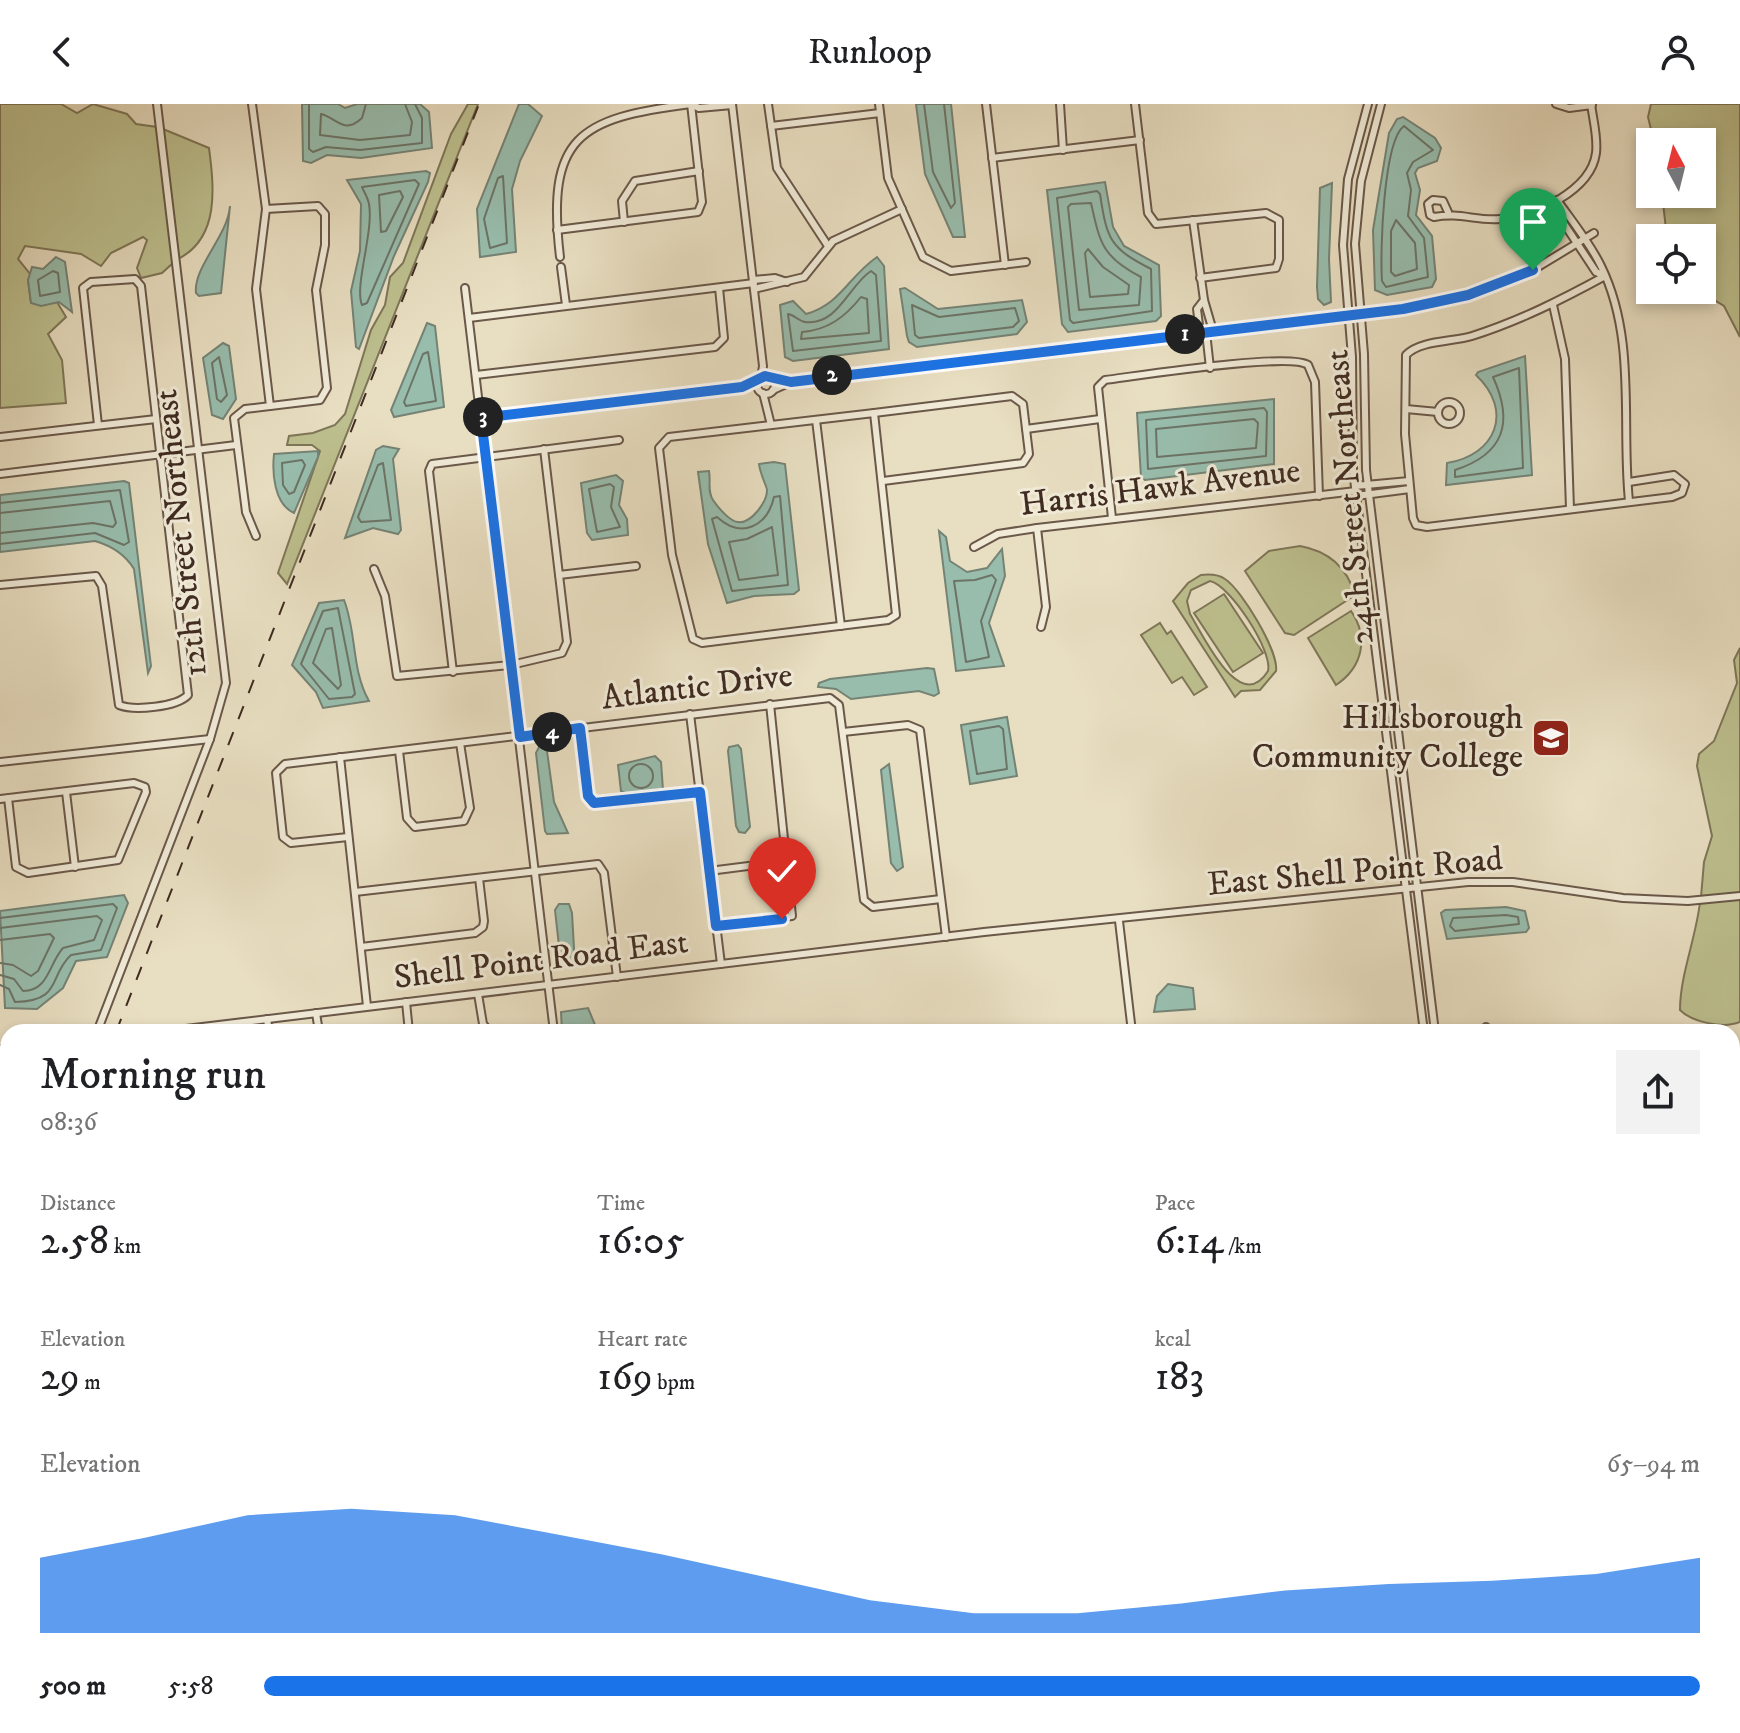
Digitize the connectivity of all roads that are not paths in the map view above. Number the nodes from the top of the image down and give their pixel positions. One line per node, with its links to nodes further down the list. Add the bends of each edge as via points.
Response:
1 (157, 104): 71 (street, 12th Street Northeast)
2 (252, 104): 22 (street)
3 (691, 104): 4 (street); 14 (street); 20 (street)
4 (732, 104): 39 (street)
5 (768, 104): 16 (street)
6 (879, 104): 15 (street)
7 (986, 104): 19 (street)
8 (1060, 104): 18 (street)
9 (1135, 104): 17 (street)
10 (1368, 104): 47 (street, 24th Street Northeast, via 1344,217)
11 (1381, 104): 46 (street, 24th Street Northeast, via 1356,219)
12 (1556, 104): 13 (street)
13 (1592, 104): 21 (street, via 1597,146 1593,166)
14 (629, 108): 27 (street, via 596,127 569,155 556,185)
15 (880, 113): 16 (street); 23 (street, via 887,173)
16 (771, 126): 30 (street, via 777,168)
17 (1140, 140): 18 (street); 25 (street, via 1151,220 1162,225)
18 (1063, 150): 19 (street)
19 (992, 158): 33 (street)
20 (699, 171): 26 (street, via 635,181 622,201); 26 (street, via 698,212)
21 (1554, 202): 24 (street, via 1502,219); 29 (street)
22 (266, 209): 56 (street, via 256,289); 56 (street, via 318,206 326,225 316,290 327,394 320,400)
23 (902, 209): 30 (street); 33 (street, via 921,255 944,270)
24 (1448, 212)
25 (1193, 220): 37 (street); 37 (street, via 1269,213 1280,223 1279,262 1273,270)
26 (624, 222): 27 (street)
27 (557, 230): 31 (street)
28 (1594, 233): 29 (street)
29 (1580, 242): 35 (street, via 1596,272); 46 (street, via 1533,270 1468,295)
30 (828, 246): 38 (street, via 807,276)
31 (560, 257)
32 (1026, 262): 33 (street)
33 (1005, 265)
34 (561, 267): 44 (street)
35 (1605, 276): 45 (street); 76 (street, via 1623,353)
36 (769, 278): 38 (street); 39 (street); 40 (street)
37 (1200, 278): 43 (street)
38 (787, 282): 40 (street)
39 (754, 284): 40 (street); 42 (street); 52 (street)
40 (770, 287)
41 (465, 288): 48 (street)
42 (719, 288): 44 (street); 51 (street, via 724,338 715,347)
43 (1204, 300): 49 (street); 49 (street, via 1197,309)
44 (566, 305): 48 (street)
45 (1553, 305): 57 (street, via 1468,337 1410,351 1405,360); 83 (street, via 1565,359)
46 (1360, 314): 47 (street); 77 (street, 24th Street Northeast)
47 (1348, 316): 49 (street); 79 (street, 24th Street Northeast)
48 (469, 318): 51 (street)
49 (1206, 332): 50 (street); 53 (street)
50 (1210, 368): 62 (street, via 1105,380 1098,387); 81 (street, via 1292,359 1308,365 1315,382)
51 (476, 375): 60 (street)
52 (765, 378): 53 (street); 54 (street); 55 (street); 55 (street)
53 (791, 382): 55 (street)
54 (742, 387): 55 (street); 60 (street)
55 (767, 391): 65 (street)
56 (270, 406): 69 (street, via 240,411 233,424)
57 (1406, 409): 58 (street); 78 (street)
58 (1438, 412)
59 (874, 413): 63 (street); 66 (street, via 1012,396 1023,404); 75 (street)
60 (481, 418): 73 (street)
61 (156, 419): 64 (street); 64 (street, via 141,286 130,278 91,282 83,288); 72 (street)
62 (1100, 419): 66 (street); 84 (street)
63 (816, 420): 65 (street); 92 (street)
64 (98, 425): 67 (street)
65 (771, 425): 92 (street, via 669,437 659,444 672,555 691,635 702,643)
66 (1026, 429): 75 (street, via 1029,454 1019,464)
67 (0, 437)
68 (619, 440): 70 (street)
69 (236, 445): 71 (street); 86 (street, via 246,512)
70 (544, 449): 73 (street); 90 (street)
71 (199, 450): 72 (street); 101 (street, 12th Street Northeast, via 226,683)
72 (160, 455): 74 (street); 91 (street, via 188,688 183,701 119,705 102,586 96,576)
73 (485, 456): 94 (street); 95 (street, via 435,462 429,468)
74 (0, 474)
75 (883, 481): 92 (street, via 898,611 888,620)
76 (1629, 482): 82 (street); 82 (street, via 1674,475 1685,484 1679,496)
77 (1368, 485): 78 (street); 79 (street); 80 (street, 24th Street Northeast)
78 (1409, 485): 80 (street); 83 (street, via 1413,518 1421,527)
79 (1356, 491): 80 (street); 81 (street, Harris Hawk Avenue); 116 (street, 24th Street Northeast)
80 (1369, 494): 115 (street, 24th Street Northeast)
81 (1319, 496): 84 (street, Harris Hawk Avenue)
82 (1629, 501): 83 (street)
83 (1570, 509)
84 (1112, 518): 85 (street, Harris Hawk Avenue)
85 (1037, 528): 87 (street, Harris Hawk Avenue, via 998,534); 93 (street, via 1046,607)
86 (256, 536)
87 (974, 547)
88 (636, 566): 90 (street)
89 (374, 569): 95 (street, via 385,596 397,676)
90 (559, 575): 94 (street, via 566,648 549,658)
91 (0, 585)
92 (841, 626)
93 (1041, 627)
94 (511, 665): 95 (street); 100 (street)
95 (453, 672)
96 (770, 704): 97 (street, Atlantic Drive); 99 (street, Atlantic Drive, via 830,698 839,705); 110 (street)
97 (690, 714): 98 (street, Atlantic Drive); 107 (street)
98 (580, 728): 100 (street, Atlantic Drive); 107 (street, via 591,802)
99 (843, 732): 119 (street, via 908,725 920,730); 119 (street, Atlantic Drive, via 864,900 873,907)
100 (520, 737): 102 (street, Atlantic Drive); 113 (street)
101 (210, 739): 105 (street); 132 (street, 12th Street Northeast)
102 (460, 743): 103 (street, Atlantic Drive); 103 (street, via 470,808 464,821 415,827 407,818)
103 (399, 751): 104 (street, Atlantic Drive)
104 (340, 757): 109 (street); 109 (street, Atlantic Drive, via 285,764 276,773 277,786 283,837 291,843)
105 (0, 762)
106 (66, 792): 108 (street); 111 (street); 111 (street, via 134,783 146,792 118,860)
107 (700, 792): 112 (street)
108 (4, 798): 111 (street, via 16,867 28,873)
109 (348, 837): 117 (street)
110 (788, 861): 112 (street); 121 (street, via 792,916)
111 (75, 867)
112 (709, 871): 121 (street)
113 (537, 872): 114 (street); 125 (street, via 594,863 602,868); 126 (street)
114 (479, 878): 117 (street); 123 (street, via 484,921 475,933)
115 (1418, 886): 116 (street, East Shell Point Road); 118 (street, East Shell Point Road, via 1513,882 1623,898 1688,901); 141 (street, 24th Street Northeast)
116 (1406, 888): 120 (street, East Shell Point Road); 140 (street, 24th Street Northeast)
117 (355, 892): 123 (street)
118 (1740, 896)
119 (941, 899): 122 (street)
120 (1119, 921): 122 (street, Shell Point Road East); 139 (street)
121 (716, 926): 124 (street)
122 (946, 937): 124 (street, Shell Point Road East)
123 (361, 947): 129 (street)
124 (721, 964): 125 (street, Shell Point Road East)
125 (617, 977): 126 (street, Shell Point Road East)
126 (549, 985): 127 (street, Shell Point Road East); 138 (street)
127 (478, 994): 128 (street, Shell Point Road East); 137 (street)
128 (406, 1002): 129 (street, Shell Point Road East); 136 (street)
129 (367, 1006): 130 (street, Shell Point Road East)
130 (316, 1013): 131 (street, Shell Point Road East); 135 (street)
131 (267, 1019): 133 (street, Shell Point Road East); 134 (street)
132 (100, 1024)
133 (226, 1024)
134 (268, 1024)
135 (318, 1024)
136 (408, 1024)
137 (483, 1024)
138 (553, 1024)
139 (1131, 1024)
140 (1423, 1024)
141 (1434, 1024)

